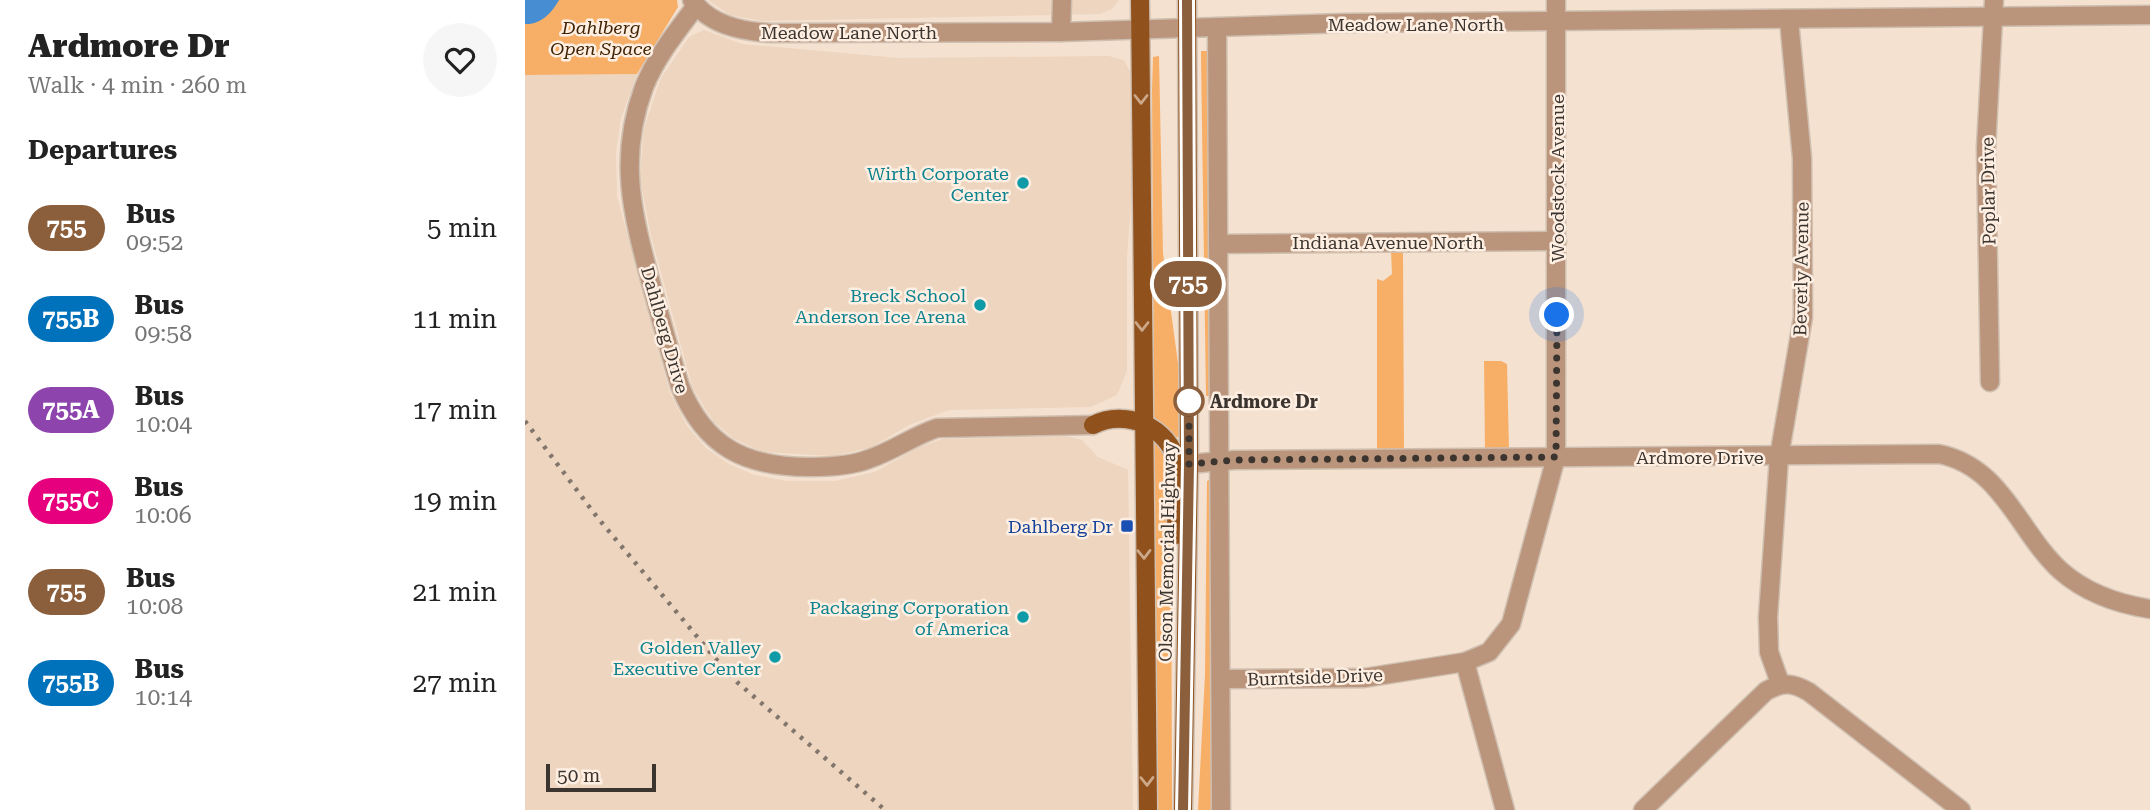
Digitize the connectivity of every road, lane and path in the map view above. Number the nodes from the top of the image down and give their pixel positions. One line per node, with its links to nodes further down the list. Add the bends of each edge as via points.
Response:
1 (1062, 0): 13 (street)
2 (1140, 0): 12 (main road, Olson Memorial Highway)
3 (1187, 0): 10 (main road, Olson Memorial Highway)
4 (1556, 0): 9 (street, Woodstock Avenue)
5 (694, 3): 13 (street, Meadow Lane North, via 711,19 748,32); 18 (street, Dahlberg Drive, via 645,86 634,120 628,170 632,214 680,386 692,412 711,435 722,446 757,462 818,467 870,459 937,428)
6 (1993, 9): 7 (street, Meadow Lane North); 8 (street, Meadow Lane North); 16 (street, Poplar Drive, via 1986,148)
7 (2150, 15)
8 (1789, 20): 9 (street, Meadow Lane North); 20 (street, Beverly Avenue, via 1802,158 1803,317)
9 (1555, 23): 11 (street, Meadow Lane North); 14 (street, Woodstock Avenue)
10 (1187, 27): 11 (street, Meadow Lane North); 12 (street, Meadow Lane North); 22 (main road, Olson Memorial Highway)
11 (1217, 27): 15 (street)
12 (1141, 30): 13 (street, Meadow Lane North); 17 (main road, Olson Memorial Highway, one-way to 17)
13 (1061, 32)
14 (1557, 241): 15 (street, Indiana Avenue North); 19 (street, Woodstock Avenue)
15 (1219, 244): 21 (street)
16 (1990, 382)
17 (1142, 423): 18 (main road, via 1101,421); 27 (main road, via 1163,434 1177,463 1175,655); 28 (main road, Olson Memorial Highway, one-way to 28)
18 (1093, 425)
19 (1556, 457): 20 (street, Ardmore Drive); 21 (street, Ardmore Drive); 24 (street, Woodstock Avenue, via 1516,613 1496,645)
20 (1779, 457): 23 (street, Ardmore Drive, via 1926,453 1967,463 1990,480 2047,556 2072,580 2111,600); 26 (street, Beverly Avenue, via 1767,638)
21 (1220, 461): 22 (street, Ardmore Drive); 25 (street)
22 (1189, 464): 27 (main road, Olson Memorial Highway)
23 (2150, 609)
24 (1465, 662): 25 (street, Burntside Drive, via 1364,678); 31 (street)
25 (1221, 679): 30 (street)
26 (1780, 683): 32 (street); 33 (street, via 1809,692)
27 (1185, 738): 29 (main road, Olson Memorial Highway)
28 (1148, 810)
29 (1183, 810)
30 (1221, 810)
31 (1505, 810)
32 (1643, 810)
33 (1961, 810)

